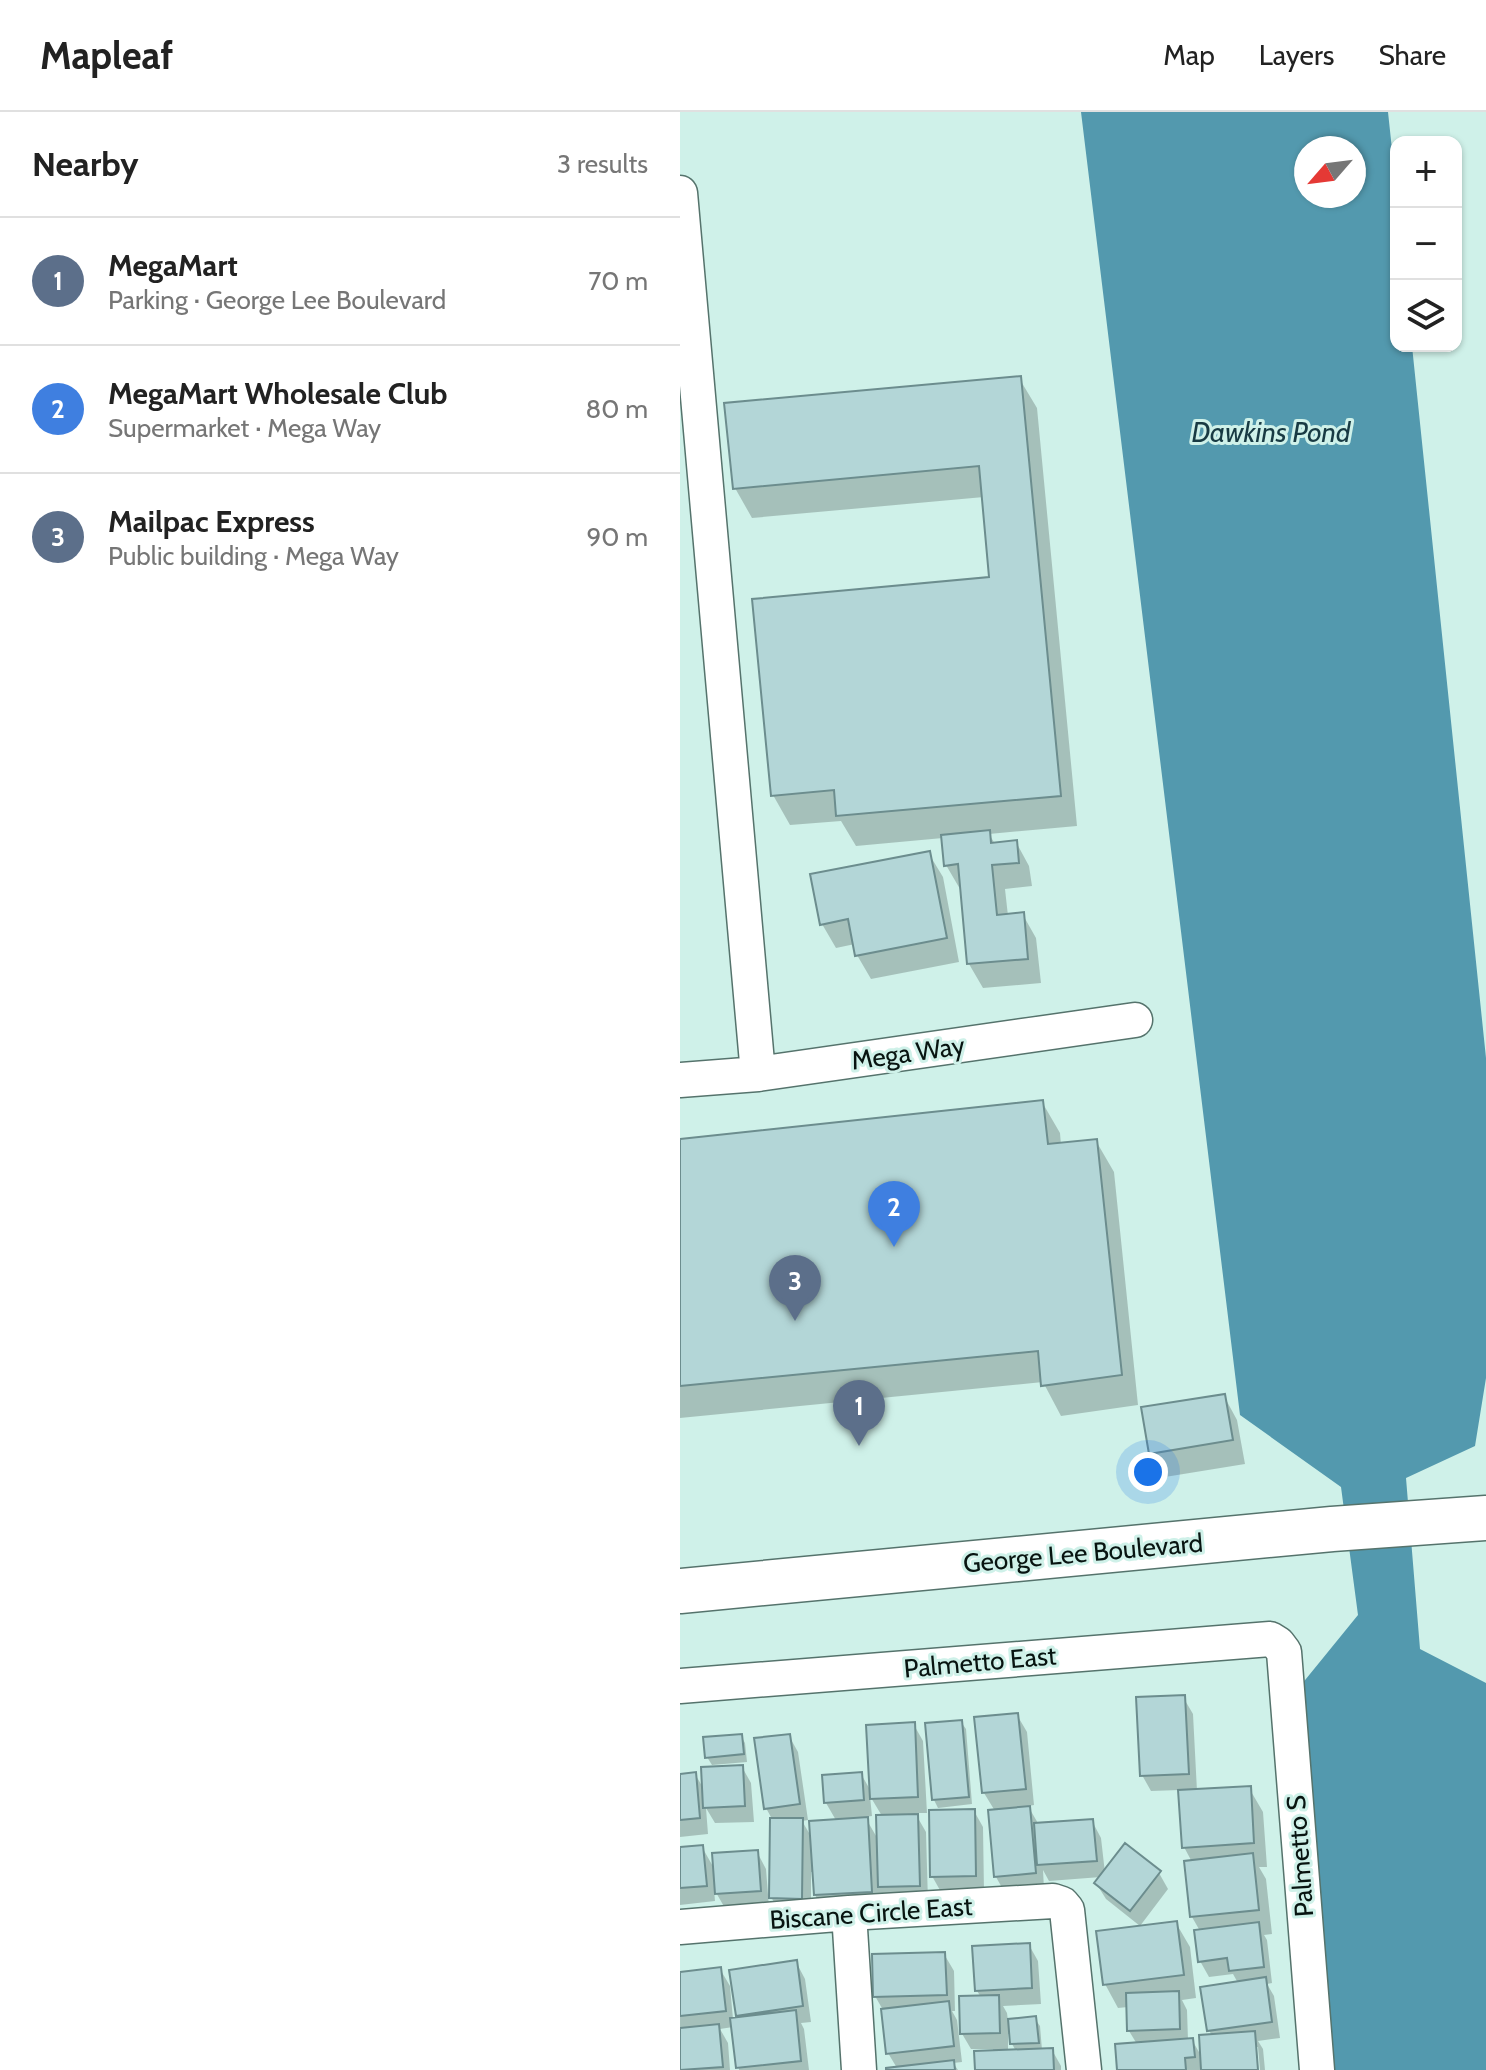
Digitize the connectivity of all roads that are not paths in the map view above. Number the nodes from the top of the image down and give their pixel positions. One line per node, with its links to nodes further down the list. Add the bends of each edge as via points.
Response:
1 (680, 193): 3 (street)
2 (1135, 1020): 3 (street, Mega Way)
3 (758, 1074): 4 (street, Mega Way)
4 (680, 1080)
5 (1486, 1518): 6 (main road, George Lee Boulevard)
6 (680, 1591)
7 (1278, 1644): 8 (street, Palmetto East, via 1270,1639); 13 (street, Palmetto S, via 1284,1652)
8 (680, 1686)
9 (849, 1913): 10 (street, Biscane Circle East); 11 (street); 12 (street, Biscane Circle East, via 1062,1904 1067,1910)
10 (680, 1927)
11 (859, 2070)
12 (1084, 2070)
13 (1317, 2070)

